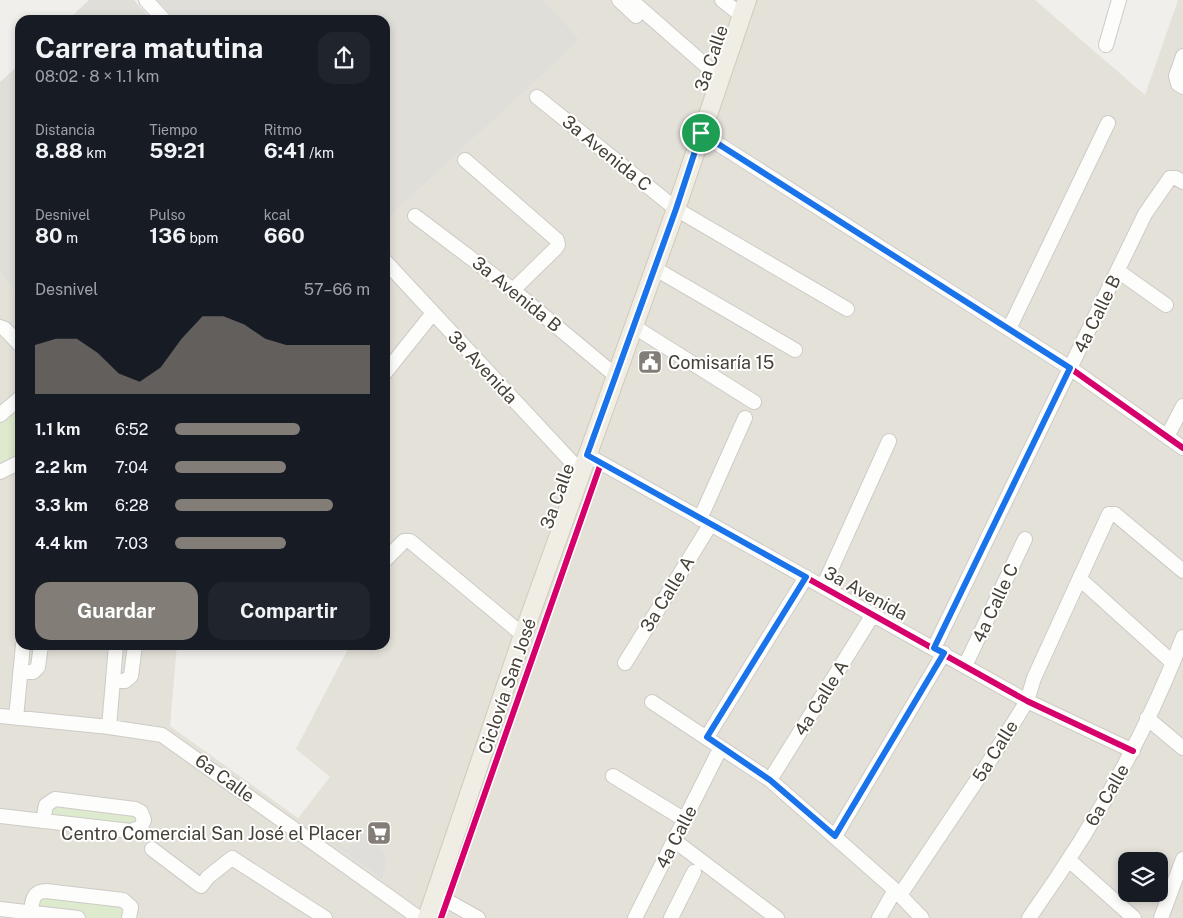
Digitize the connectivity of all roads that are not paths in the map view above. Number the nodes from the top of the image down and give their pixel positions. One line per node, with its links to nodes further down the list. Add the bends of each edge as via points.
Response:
1 (146, 0): 7 (street)
2 (619, 0): 10 (street, via 691,65 701,69)
3 (631, 0): 10 (street)
4 (722, 0): 6 (street)
5 (1119, 0): 8 (street)
6 (744, 8): 11 (main road, 3a Calle)
7 (160, 15)
8 (1106, 45)
9 (1183, 56): 12 (street, via 1176,76)
10 (706, 66): 11 (street)
11 (720, 78): 15 (main road, 3a Calle)
12 (1180, 86)
13 (537, 98): 18 (street, 3a Avenida C)
14 (1108, 123): 29 (street)
15 (701, 133): 18 (main road, 3a Calle); 29 (street)
16 (465, 160): 23 (street, via 558,245)
17 (1179, 180): 22 (street, 4a Calle B, via 1170,178 1146,214)
18 (676, 209): 21 (main road, 3a Calle); 25 (street, 3a Avenida C)
19 (415, 216): 23 (street, 3a Avenida B)
20 (390, 266): 26 (street, 3a Avenida)
21 (654, 268): 27 (main road, 3a Calle); 31 (street)
22 (1118, 271): 24 (street); 33 (street, 4a Calle B)
23 (514, 290): 34 (street, 3a Avenida B)
24 (1166, 305)
25 (847, 309)
26 (433, 313): 32 (street); 46 (street, 3a Avenida)
27 (634, 326): 34 (main road, 3a Calle); 36 (street)
28 (0, 327): 30 (street)
29 (1009, 329): 33 (street)
30 (15, 339)
31 (795, 350)
32 (390, 367)
33 (1070, 368): 40 (street); 61 (street, 4a Calle B)
34 (616, 376): 43 (main road, 3a Calle)
35 (15, 402): 38 (street)
36 (754, 402)
37 (1183, 406): 40 (street)
38 (0, 415)
39 (745, 418): 47 (street, 3a Calle A)
40 (1168, 436): 42 (street)
41 (890, 441): 53 (street)
42 (1183, 448)
43 (587, 455): 46 (main road, 3a Calle); 47 (street, 3a Avenida)
44 (15, 464): 45 (street)
45 (0, 472)
46 (581, 472): 55 (main road, 3a Calle)
47 (705, 522): 51 (street, 3a Avenida); 62 (street, 3a Calle A)
48 (1025, 539): 64 (street, 4a Calle C)
49 (390, 555): 55 (street, via 404,540 410,541)
50 (1183, 571): 52 (street, 5a Calle, via 1115,514 1109,514)
51 (806, 577): 53 (street, 3a Avenida); 73 (street)
52 (1080, 578): 63 (street); 67 (street, 5a Calle)
53 (823, 586): 54 (street, 3a Avenida)
54 (872, 616): 61 (street, 3a Avenida); 78 (street, 4a Calle A)
55 (523, 635): 89 (main road, 3a Calle)
56 (1183, 637): 63 (street, 6a Calle)
57 (22, 650): 65 (street)
58 (40, 650): 65 (street, via 38,668 33,672)
59 (116, 650): 66 (street)
60 (134, 650): 66 (street, via 131,676 125,681)
61 (939, 650): 64 (street, 3a Avenida); 82 (street)
62 (625, 663)
63 (1173, 663): 71 (street, 6a Calle)
64 (965, 666): 67 (street, 3a Avenida)
65 (20, 672): 70 (street)
66 (113, 681): 72 (street)
67 (1026, 701): 75 (street, 3a Avenida); 88 (street, 5a Calle, via 989,762)
68 (652, 702): 73 (street)
69 (0, 716): 70 (street, 6a Calle)
70 (16, 718): 72 (street, 6a Calle)
71 (1147, 718): 74 (street); 75 (street, 6a Calle)
72 (109, 727): 95 (street, 6a Calle, via 168,738)
73 (707, 737): 78 (street)
74 (1183, 748)
75 (1133, 751): 86 (street, 6a Calle)
76 (717, 755): 80 (street, 4a Calle)
77 (614, 776): 80 (street)
78 (770, 780): 82 (street)
79 (0, 816): 81 (street)
80 (685, 820): 83 (street, 4a Calle)
81 (43, 821): 81 (street, via 46,805 55,799 135,808 144,820 142,827 135,831)
82 (835, 836): 88 (street)
83 (675, 841): 98 (street, 4a Calle); 100 (street)
84 (152, 850): 94 (street, via 201,886 232,858)
85 (1183, 859): 105 (street)
86 (1070, 861): 103 (street, 6a Calle); 104 (street)
87 (694, 872): 99 (street)
88 (897, 893): 101 (street, 5a Calle); 102 (street)
89 (435, 894): 96 (main road, 3a Calle); 97 (street)
90 (0, 909): 91 (street)
91 (30, 912): 92 (street); 93 (street, via 34,897 46,891 123,900 131,908)
92 (78, 918)
93 (129, 918)
94 (325, 918)
95 (419, 918)
96 (427, 918)
97 (478, 918)
98 (634, 918)
99 (671, 918)
100 (777, 918)
101 (879, 918)
102 (922, 918)
103 (1028, 918)
104 (1134, 918)
105 (1161, 918)

